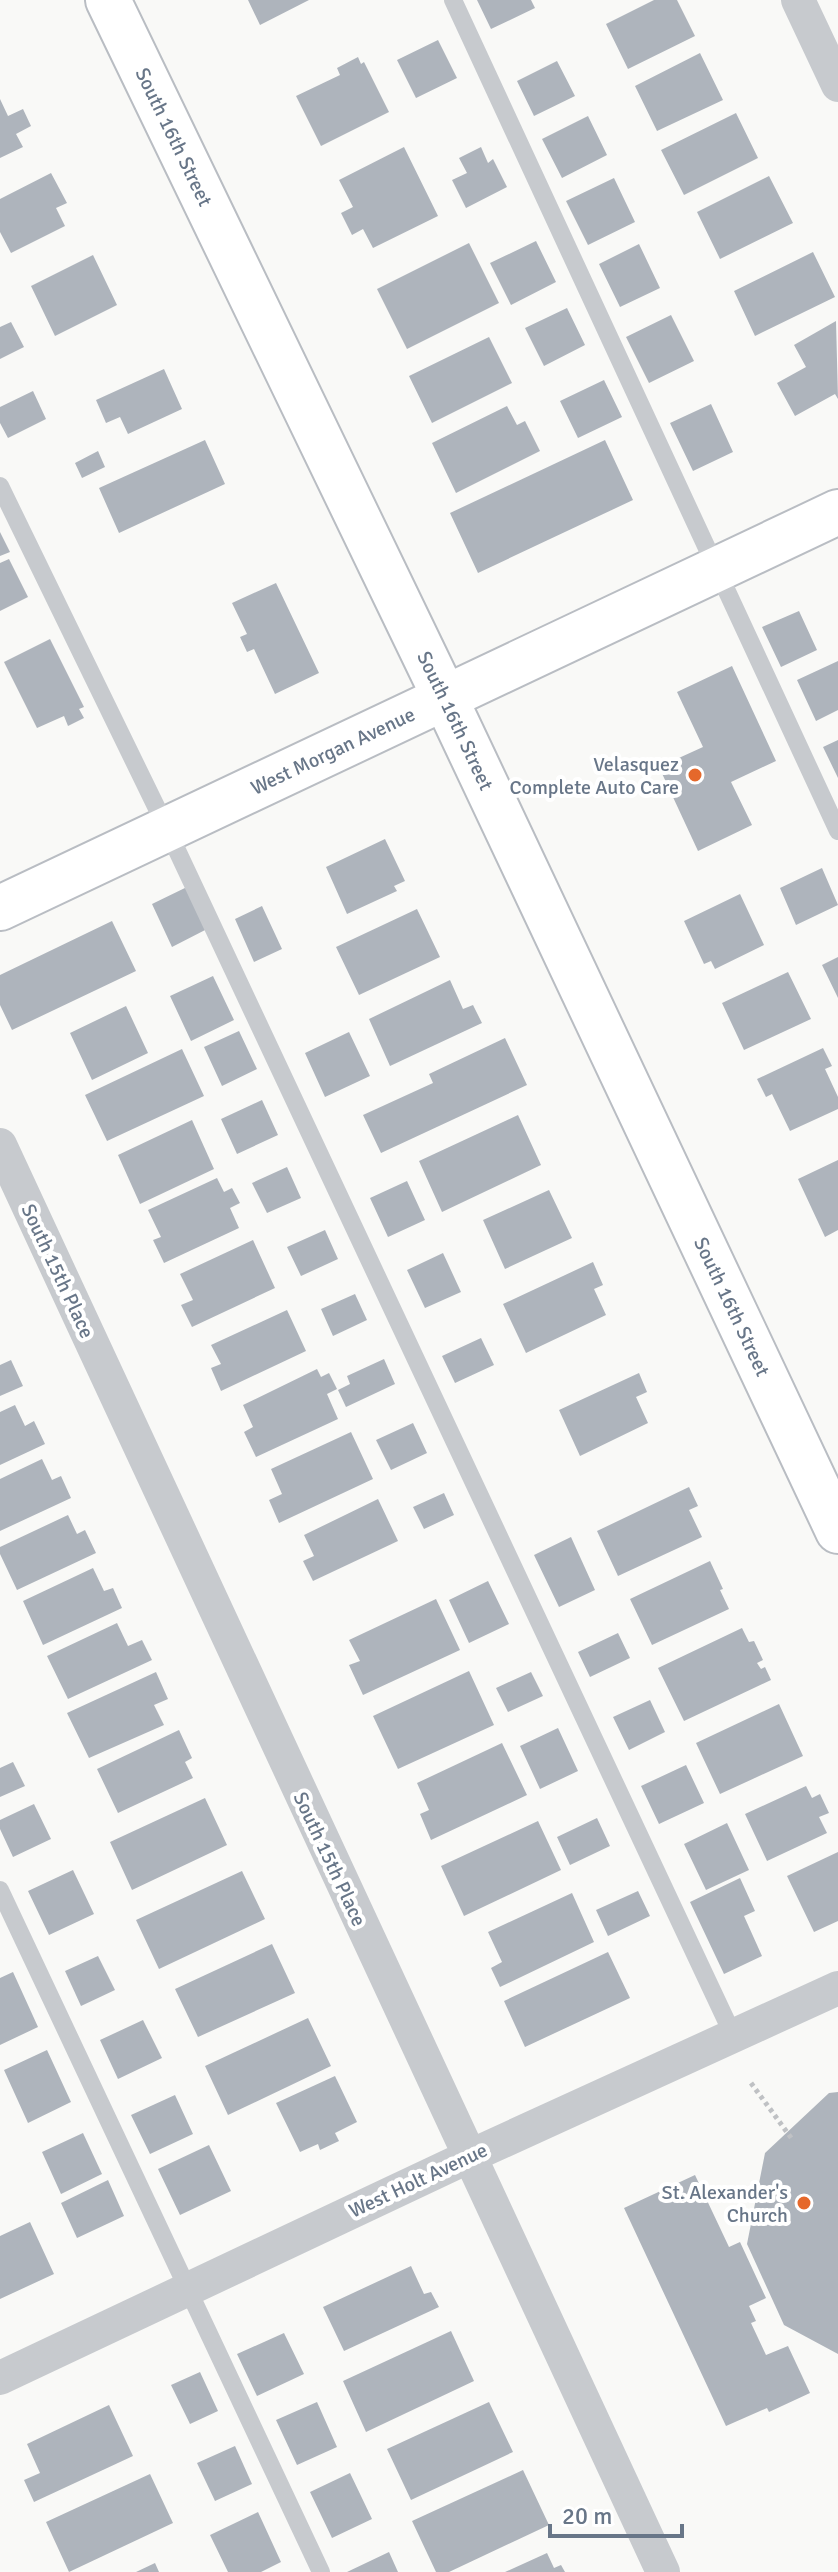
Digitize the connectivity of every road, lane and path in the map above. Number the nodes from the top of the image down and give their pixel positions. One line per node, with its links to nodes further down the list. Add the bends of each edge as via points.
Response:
1 (108, 0): 8 (street, South 16th Street)
2 (453, 0): 7 (lane)
3 (798, 0): 4 (street)
4 (838, 85)
5 (0, 486): 9 (lane)
6 (838, 512): 7 (street, West Morgan Avenue)
7 (716, 570): 8 (street, West Morgan Avenue); 10 (lane)
8 (445, 698): 9 (street, West Morgan Avenue); 13 (street, South 16th Street)
9 (167, 829): 11 (street, West Morgan Avenue); 16 (lane)
10 (838, 831)
11 (0, 908)
12 (0, 1145): 19 (street, South 15th Place)
13 (838, 1531)
14 (0, 1890): 20 (lane)
15 (838, 1988): 16 (street, West Holt Avenue)
16 (733, 2035): 19 (street, West Holt Avenue)
17 (751, 2083): 18 (path)
18 (792, 2139)
19 (468, 2157): 20 (street, West Holt Avenue); 23 (street, South 15th Place)
20 (188, 2289): 21 (street, West Holt Avenue); 22 (lane)
21 (0, 2378)
22 (321, 2572)
23 (663, 2572)

